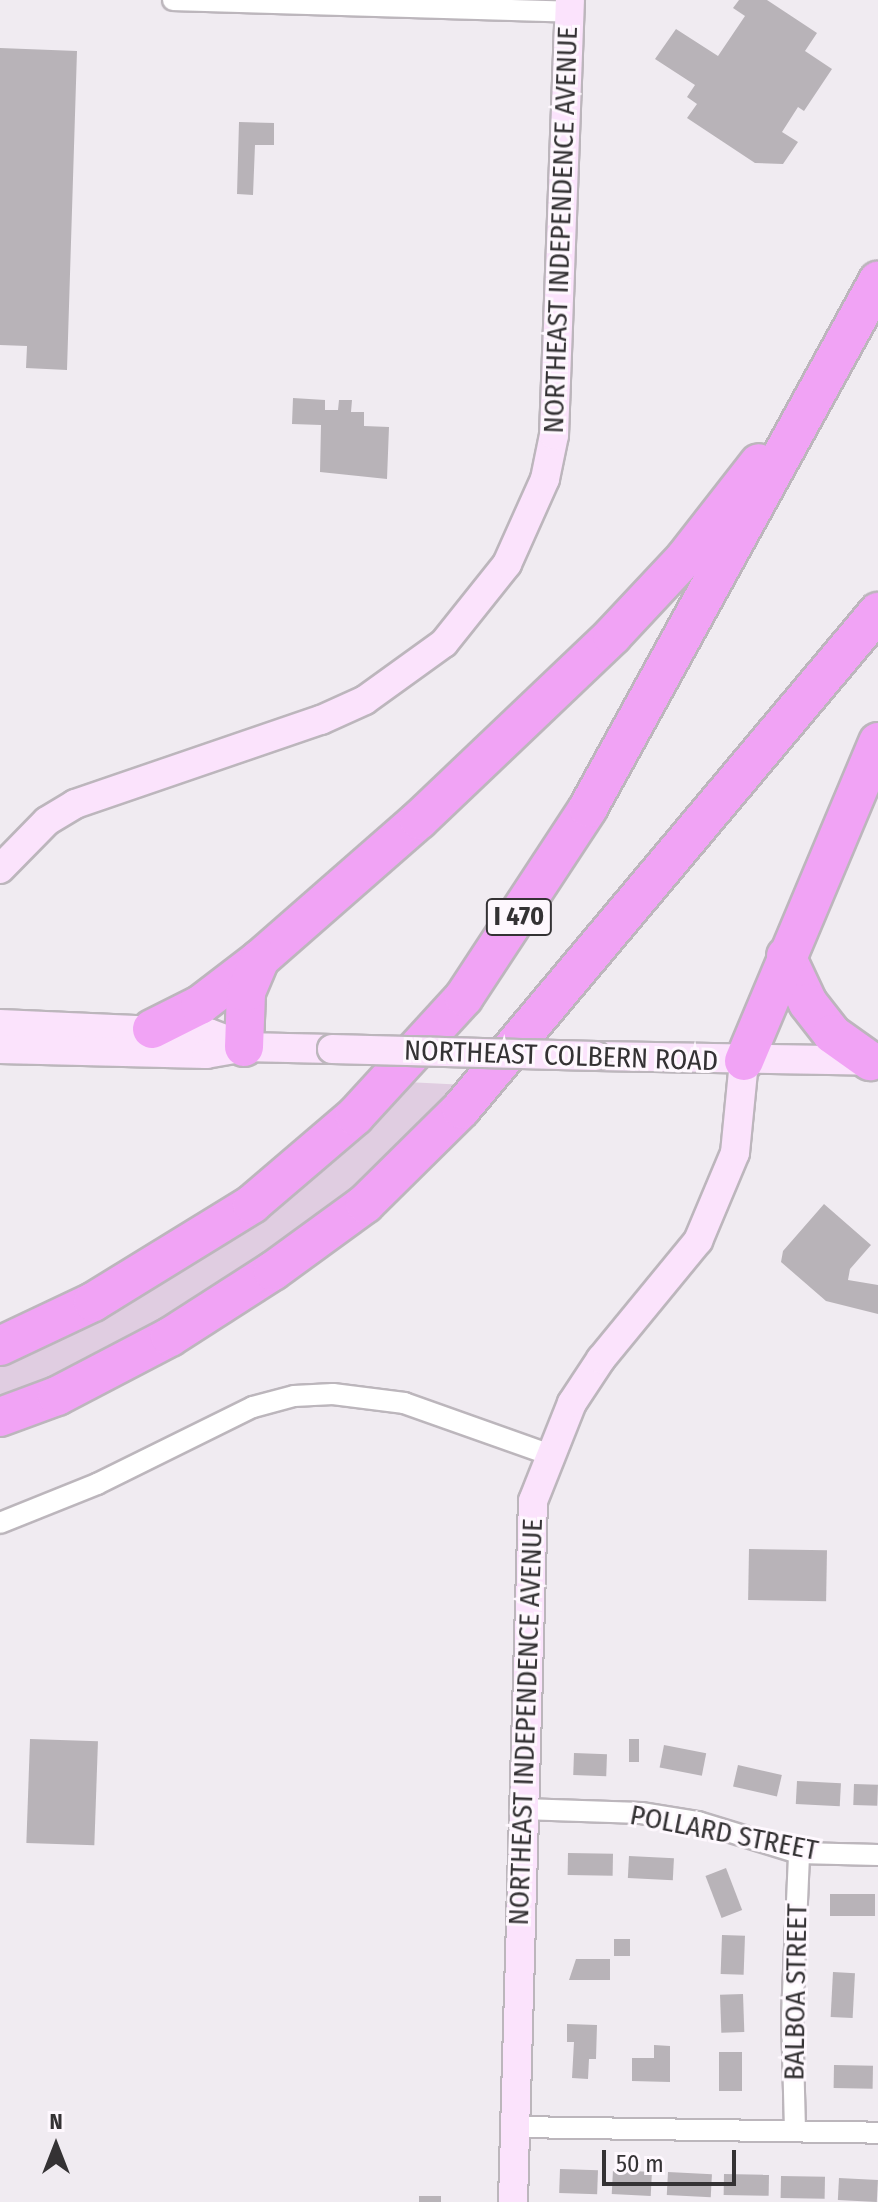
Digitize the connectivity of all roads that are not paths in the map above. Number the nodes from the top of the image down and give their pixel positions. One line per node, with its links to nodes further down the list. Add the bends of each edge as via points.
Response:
1 (173, 0): 2 (street)
2 (570, 6): 7 (street, NORTHEAST INDEPENDENCE AVENUE, via 554,435 545,479 507,564 444,643 365,700 75,804 47,821)
3 (878, 281): 4 (highway, I 470)
4 (855, 322): 9 (highway, via 744,483 623,625 419,820); 16 (highway, I 470, via 588,808 464,997 355,1116 252,1204 93,1302)
5 (878, 612): 17 (highway, I 470, via 461,1109 365,1204 170,1337 57,1396)
6 (878, 742): 8 (highway)
7 (0, 869)
8 (786, 956): 14 (highway); 15 (highway, via 808,1003 832,1034)
9 (260, 959): 11 (highway, via 200,1005); 12 (highway, via 246,992)
10 (0, 1024): 11 (street, NORTHEAST COLBERN ROAD)
11 (152, 1029): 12 (street, NORTHEAST COLBERN ROAD, via 209,1033)
12 (244, 1047): 13 (street, NORTHEAST COLBERN ROAD, via 206,1054); 14 (street, NORTHEAST COLBERN ROAD, bridge)
13 (0, 1049)
14 (744, 1061): 15 (street, NORTHEAST COLBERN ROAD); 18 (street, NORTHEAST INDEPENDENCE AVENUE, via 735,1153 698,1241 601,1359)
15 (874, 1061)
16 (0, 1346)
17 (0, 1417)
18 (548, 1454): 19 (street, via 404,1403 333,1394 294,1396 253,1407 97,1484); 20 (street, NORTHEAST INDEPENDENCE AVENUE, via 533,1501)
19 (0, 1523)
20 (522, 1809): 21 (street, POLLARD STREET, via 670,1817); 23 (street, NORTHEAST INDEPENDENCE AVENUE)
21 (799, 1853): 22 (street, POLLARD STREET); 24 (street, BALBOA STREET, via 792,2016)
22 (878, 1855)
23 (516, 2127): 24 (street); 26 (street, NORTHEAST INDEPENDENCE AVENUE)
24 (795, 2130): 25 (street)
25 (878, 2133)
26 (513, 2202)

